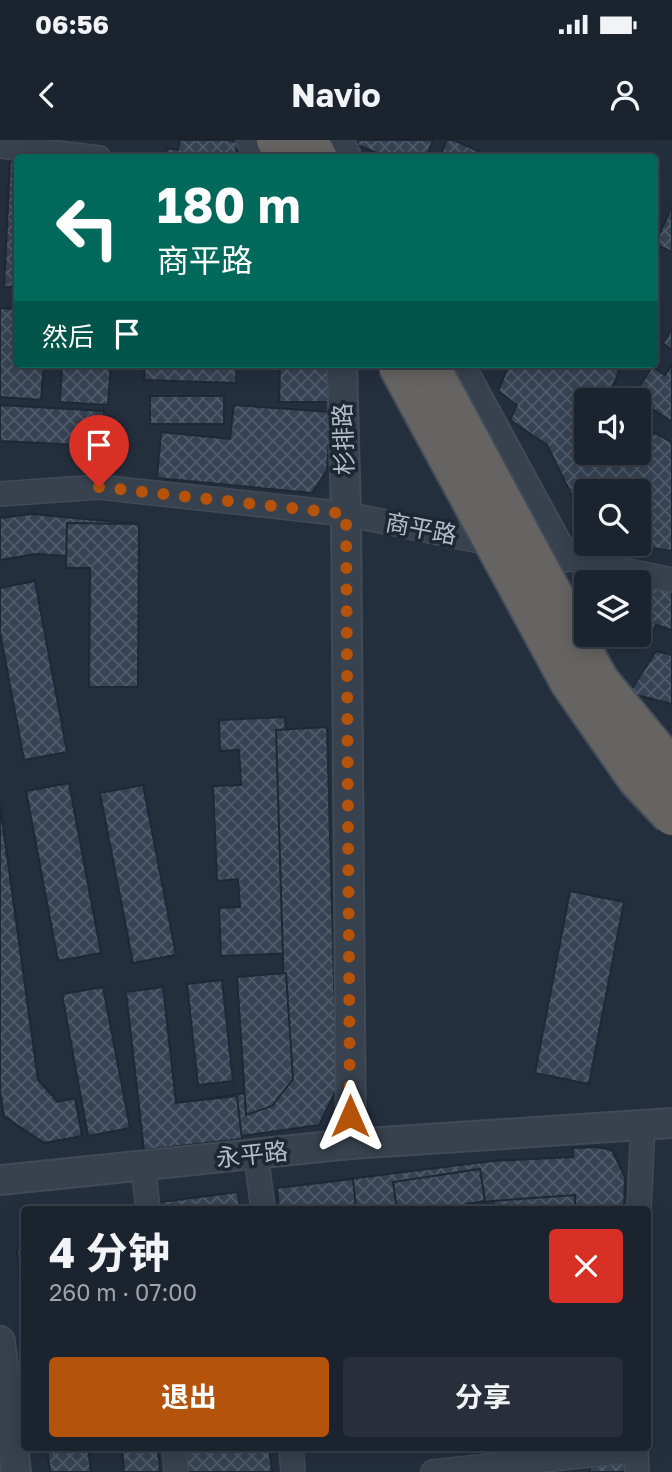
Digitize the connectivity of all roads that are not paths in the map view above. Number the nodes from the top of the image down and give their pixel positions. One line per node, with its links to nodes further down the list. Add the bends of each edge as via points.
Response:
1 (0, 146): 2 (street)
2 (66, 154)
3 (342, 368): 8 (street, 杉排路)
4 (399, 368): 12 (highway, bridge, via 570,683 637,779)
5 (431, 368): 11 (highway, bridge, via 599,680)
6 (461, 368): 9 (street)
7 (0, 494): 8 (street, 商平路, via 99,487)
8 (346, 514): 9 (street, 商平路); 15 (street, 杉排路)
9 (564, 557): 10 (street, 商平路)
10 (672, 580)
11 (672, 769)
12 (672, 816)
13 (672, 1123): 14 (street, 永平路)
14 (643, 1125): 15 (street, 永平路); 21 (street)
15 (351, 1144): 16 (street, 永平路)
16 (256, 1155): 17 (street, 永平路); 20 (street)
17 (143, 1166): 18 (street, 永平路); 19 (street)
18 (0, 1180)
19 (148, 1206)
20 (263, 1206)
21 (639, 1206)
22 (0, 1340): 23 (street)
23 (15, 1391): 27 (street)
24 (174, 1451): 28 (street)
25 (290, 1451): 29 (street)
26 (636, 1456): 30 (street)
27 (16, 1472)
28 (176, 1472)
29 (293, 1472)
30 (433, 1472)

